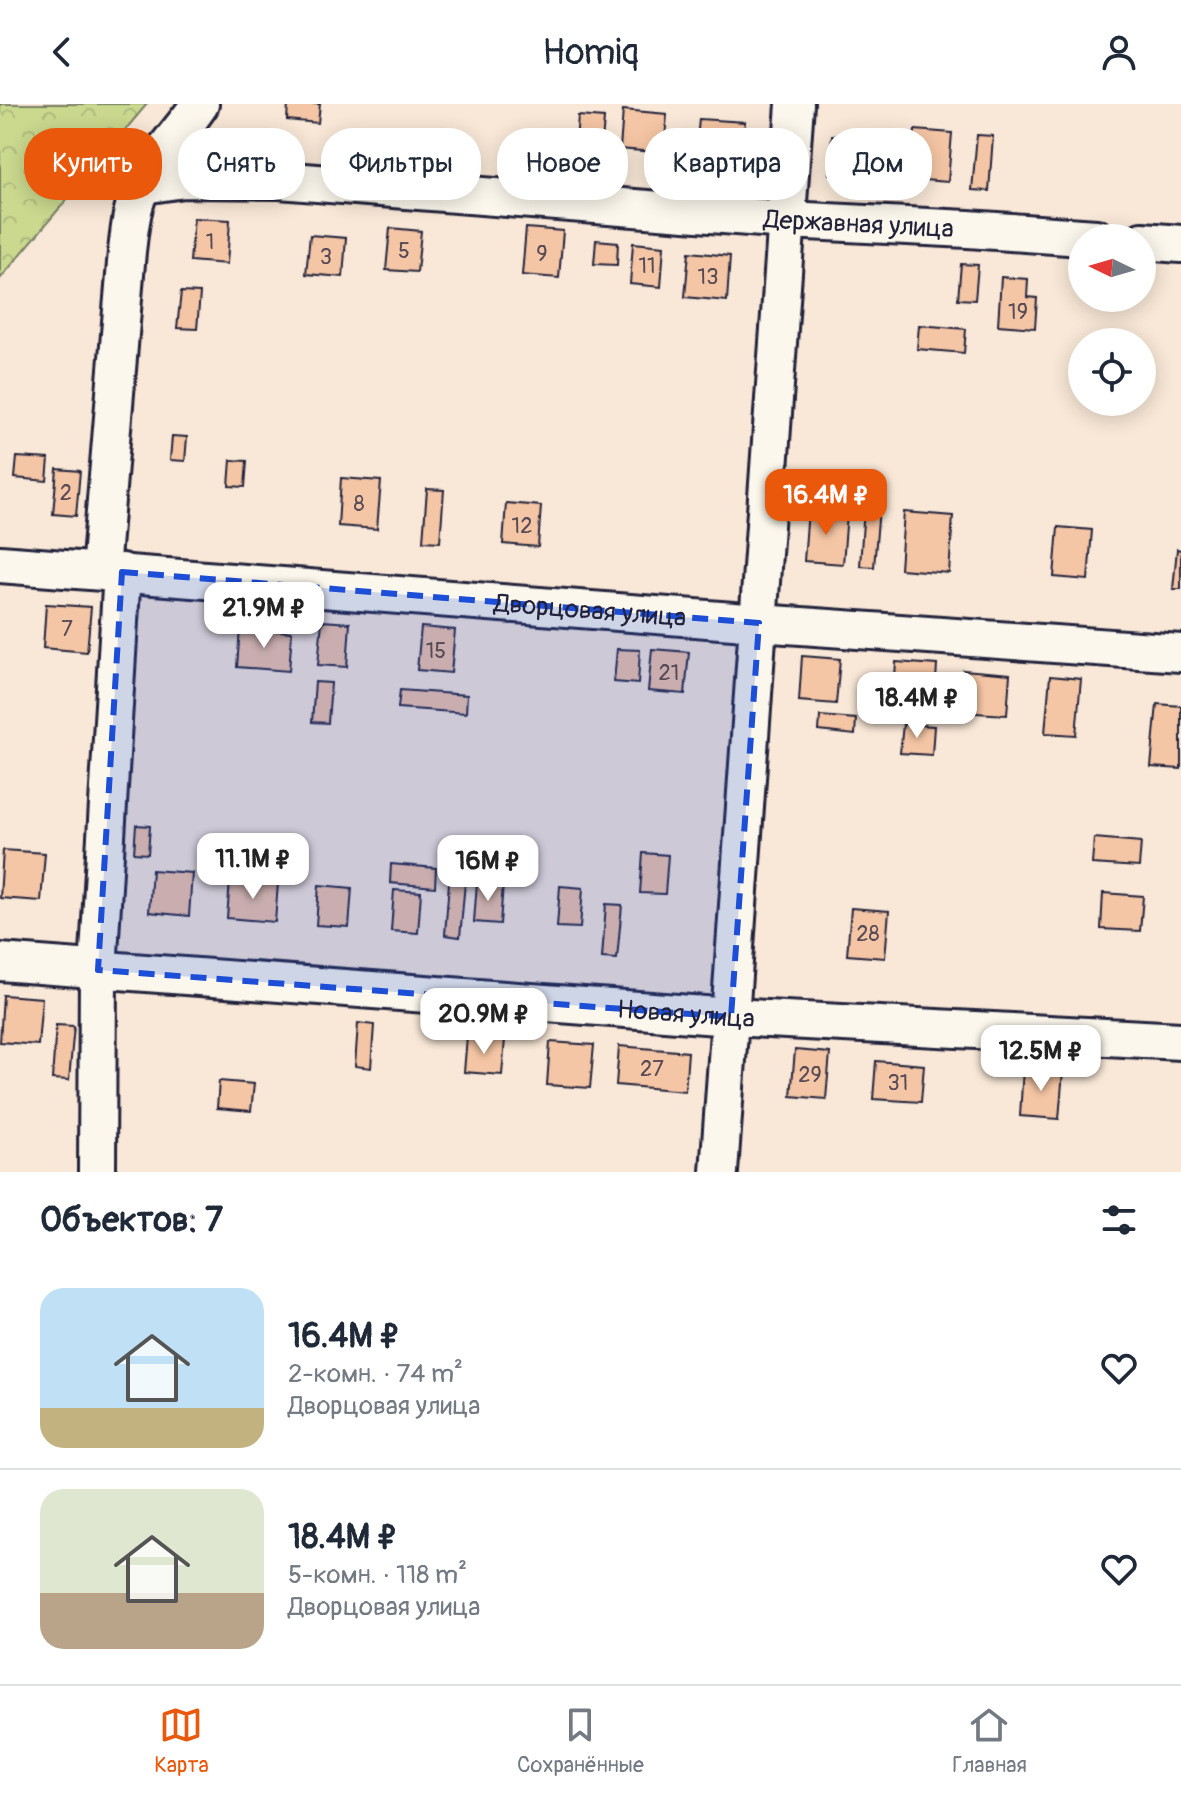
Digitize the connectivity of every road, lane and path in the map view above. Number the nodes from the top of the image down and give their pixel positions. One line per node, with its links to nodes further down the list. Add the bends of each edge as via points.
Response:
1 (200, 104): 3 (street)
2 (795, 104): 6 (street)
3 (162, 155)
4 (162, 182): 6 (street, Державная улица, via 279,180)
5 (136, 200): 11 (street, via 127,251)
6 (787, 220): 7 (street, Державная улица); 12 (street)
7 (1068, 236)
8 (1156, 242): 9 (street)
9 (1181, 244)
10 (0, 564): 11 (street, Дворцовая улица)
11 (111, 571): 12 (street, Дворцовая улица); 15 (street)
12 (759, 623): 13 (street, Дворцовая улица); 16 (street)
13 (1181, 653)
14 (0, 962): 15 (street, Новая улица)
15 (98, 970): 16 (street, Новая улица); 18 (street)
16 (731, 1017): 17 (street, Новая улица); 19 (street)
17 (1181, 1041)
18 (97, 1172)
19 (719, 1172)

